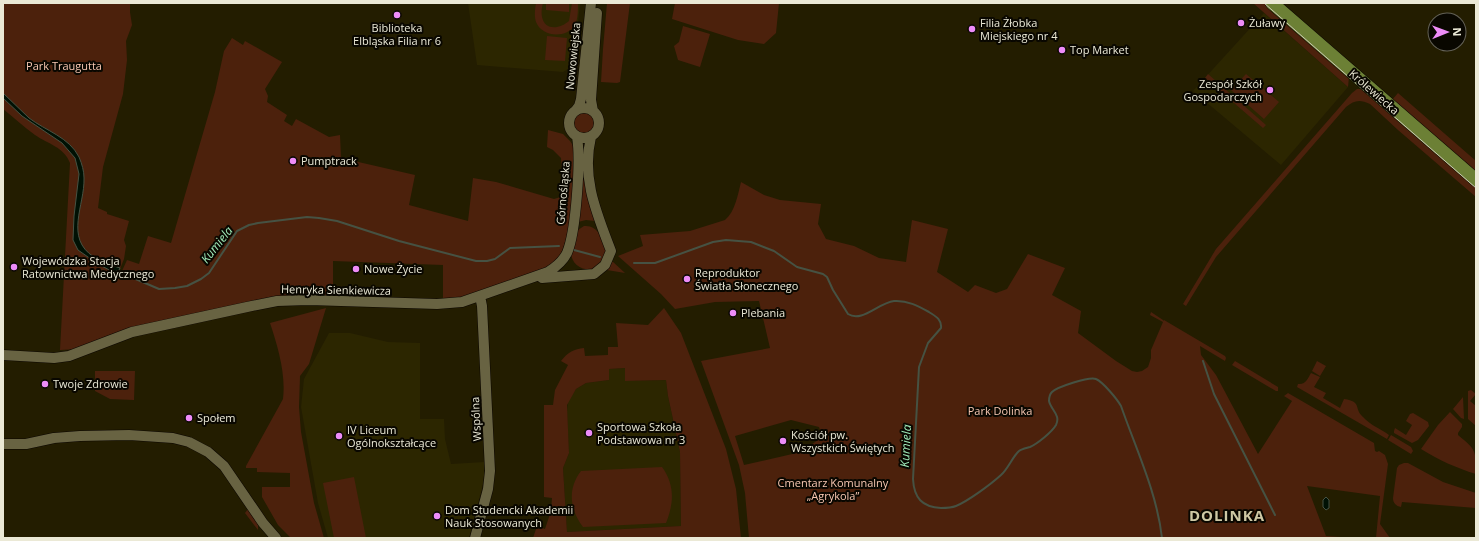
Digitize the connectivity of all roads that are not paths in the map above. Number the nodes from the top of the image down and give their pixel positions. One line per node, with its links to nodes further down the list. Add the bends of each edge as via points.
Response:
1 (591, 3): 4 (street, Nowowiejska, via 581,99)
2 (598, 3): 5 (street, Nowowiejska)
3 (1272, 3): 8 (main road, Królewiecka)
4 (576, 110): 5 (street); 6 (street, via 571,114 569,124 572,133)
5 (593, 111): 7 (street, via 599,124)
6 (577, 137): 7 (street); 9 (street, Górnośląska, via 577,188)
7 (591, 137): 10 (street, Górnośląska, via 588,164 591,193)
8 (1476, 180)
9 (567, 251): 11 (street, Henryka Sienkiewicza, via 554,268)
10 (611, 251): 11 (street, Henryka Sienkiewicza, via 608,261 594,274)
11 (526, 280): 12 (street, Henryka Sienkiewicza)
12 (480, 296): 13 (street, Henryka Sienkiewicza, via 462,302 437,304 286,300 132,332 76,354 54,358); 16 (street, Wspólna, via 490,471)
13 (3, 355)
14 (3, 444): 15 (street, via 26,444 80,436 129,435 173,438 189,442 208,452 224,466)
15 (276, 538)
16 (475, 538)

